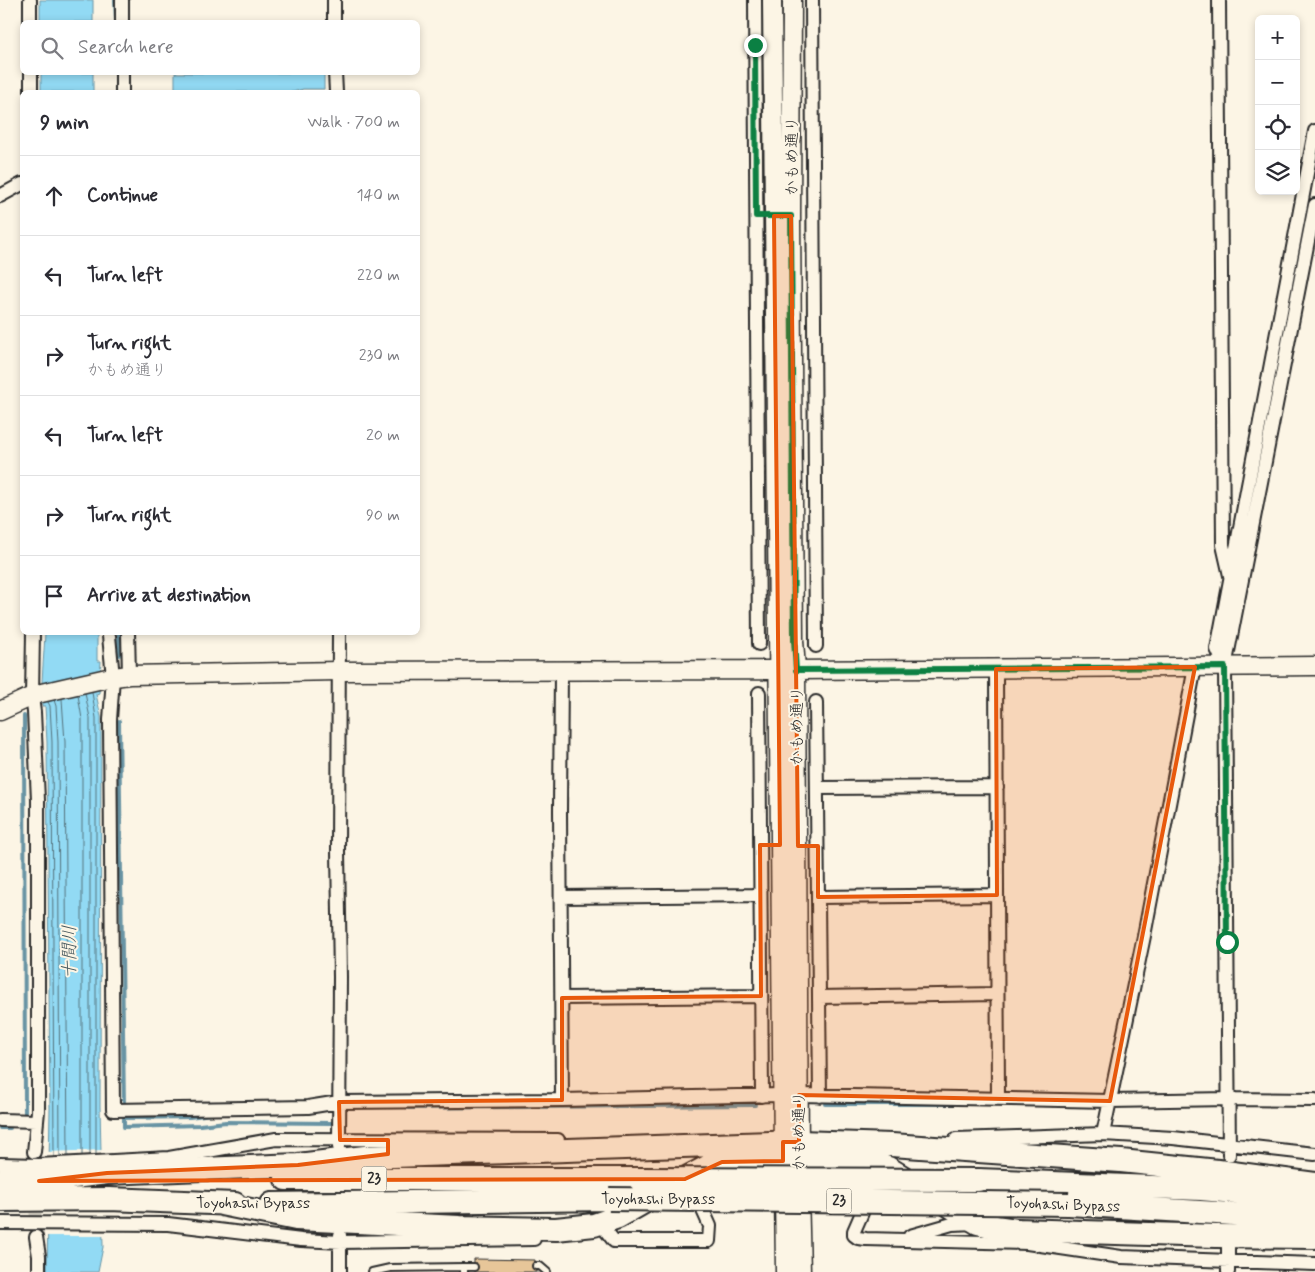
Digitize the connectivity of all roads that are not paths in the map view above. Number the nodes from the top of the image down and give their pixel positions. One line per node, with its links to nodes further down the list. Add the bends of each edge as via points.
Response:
1 (30, 0): 8 (street)
2 (122, 0): 9 (street)
3 (334, 0): 10 (street)
4 (792, 0): 22 (street, かもめ通り)
5 (812, 0): 23 (street)
6 (1219, 0): 24 (street, via 1223,545)
7 (763, 3): 21 (street); 22 (street, かもめ通り)
8 (30, 20)
9 (122, 20)
10 (334, 20)
11 (31, 75): 14 (street)
12 (122, 75): 15 (street)
13 (335, 75): 16 (street)
14 (31, 90)
15 (122, 90)
16 (336, 90)
17 (1315, 131): 24 (street)
18 (20, 185): 19 (street)
19 (0, 196)
20 (1315, 205): 33 (street)
21 (756, 216): 22 (street); 29 (street)
22 (782, 216): 23 (street); 36 (street, かもめ通り); 37 (street, かもめ通り)
23 (813, 216): 30 (street)
24 (1231, 580): 33 (street, via 1217,649)
25 (33, 635): 41 (street)
26 (127, 635): 39 (street)
27 (338, 635): 38 (street)
28 (109, 636): 39 (street)
29 (759, 644)
30 (816, 646)
31 (1315, 666): 33 (street)
32 (1195, 667): 33 (street); 34 (street); 64 (street)
33 (1225, 667): 66 (street)
34 (996, 669): 37 (street); 44 (street)
35 (561, 670): 36 (street); 38 (street); 52 (street)
36 (778, 670): 37 (street); 46 (street, かもめ通り)
37 (796, 670): 48 (street, かもめ通り)
38 (338, 671): 39 (street); 65 (street)
39 (117, 676): 41 (street); 65 (street, via 110,720 113,1110 308,1107)
40 (759, 693): 47 (street)
41 (34, 696): 43 (street); 68 (street, via 38,800)
42 (816, 702): 45 (street)
43 (0, 711)
44 (996, 787): 45 (street); 51 (street)
45 (817, 788): 49 (street)
46 (780, 844): 47 (street); 58 (street, かもめ通り)
47 (760, 845): 50 (street)
48 (798, 846): 49 (street); 58 (street, かもめ通り)
49 (818, 846): 53 (street)
50 (760, 895): 52 (street); 55 (street)
51 (997, 895): 53 (street); 54 (street)
52 (561, 897): 57 (street)
53 (818, 897): 56 (street)
54 (997, 994): 56 (street); 61 (street)
55 (761, 996): 57 (street); 59 (street)
56 (819, 997): 60 (street)
57 (562, 998): 62 (street)
58 (791, 1095): 59 (street); 60 (street); 74 (street, かもめ通り)
59 (762, 1096): 62 (street)
60 (820, 1096): 61 (street)
61 (998, 1098): 64 (street)
62 (562, 1100): 65 (street)
63 (1315, 1100): 66 (street)
64 (1110, 1101): 66 (street); 69 (street)
65 (340, 1102): 70 (street)
66 (1228, 1103): 73 (street)
67 (0, 1120): 68 (street)
68 (37, 1121): 75 (street)
69 (1103, 1134): 71 (street, via 917,1140); 73 (street, via 1173,1138)
70 (340, 1144): 72 (street, via 593,1139); 80 (street, via 276,1139 170,1158)
71 (904, 1146): 74 (highway, 23); 83 (highway, 23, via 1122,1161)
72 (625, 1148): 74 (highway, 23); 80 (highway, 23, via 365,1157 298,1165)
73 (1229, 1150): 76 (street)
74 (791, 1151): 77 (highway, 23); 79 (highway, 23, via 722,1162); 106 (street, かもめ通り); 107 (street, かもめ通り)
75 (34, 1152)
76 (1315, 1154)
77 (876, 1163): 89 (highway, 23); 94 (street, via 877,1174 854,1234 858,1238)
78 (0, 1164): 82 (street)
79 (688, 1177): 90 (highway, via 618,1217); 90 (street, via 710,1226 709,1241 614,1241)
80 (108, 1178): 82 (highway, Toyohashi Bypass / 23); 82 (street); 84 (highway, Toyohashi Bypass / 23, bridge, via 978,1180 1201,1189); 86 (highway, Toyohashi Bypass / 23)
81 (0, 1180): 82 (highway, Toyohashi Bypass / 23)
82 (40, 1182): 85 (highway, Toyohashi Bypass / 23)
83 (1315, 1184)
84 (1315, 1199)
85 (0, 1200)
86 (221, 1204): 87 (highway, Toyohashi Bypass / 23, bridge, via 609,1199 1069,1204); 90 (highway, via 296,1219 556,1229)
87 (1315, 1219)
88 (0, 1223): 95 (street, via 168,1224)
89 (978, 1223): 93 (highway, 23, via 1016,1230); 94 (street, via 952,1224)
90 (593, 1225): 95 (street, via 555,1239)
91 (340, 1228): 95 (street)
92 (36, 1237): 102 (street)
93 (1315, 1237)
94 (899, 1240): 100 (street, via 1027,1243 1121,1257)
95 (340, 1242): 103 (street)
96 (1228, 1245): 100 (street)
97 (1315, 1264): 100 (street)
98 (536, 1266): 105 (lane)
99 (474, 1267): 101 (lane)
100 (1228, 1267)
101 (464, 1269): 104 (lane, via 390,1268)
102 (39, 1272)
103 (340, 1272)
104 (372, 1272)
105 (547, 1272)
106 (785, 1272)
107 (801, 1272)

